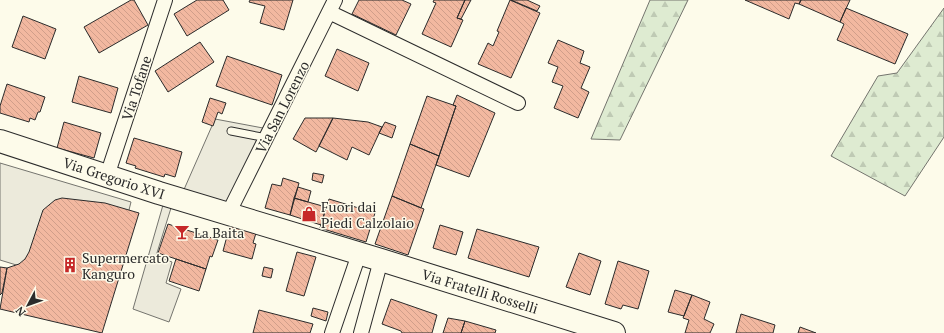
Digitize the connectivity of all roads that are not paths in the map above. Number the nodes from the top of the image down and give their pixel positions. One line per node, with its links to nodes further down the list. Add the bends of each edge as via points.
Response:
1 (165, 0): 7 (street, Via Tofane)
2 (332, 6): 3 (street); 5 (street, Via San Lorenzo)
3 (518, 103)
4 (231, 130): 5 (lane)
5 (267, 138): 8 (street, Via San Lorenzo)
6 (0, 141): 7 (main road, Via Gregorio XVI)
7 (107, 176): 8 (main road, Via Gregorio XVI)
8 (228, 214): 9 (main road, Via Fratelli Rosselli)
9 (359, 254): 10 (main road, Via Fratelli Rosselli); 12 (street)
10 (382, 260): 11 (main road, Via Fratelli Rosselli); 13 (street)
11 (577, 327): 14 (main road, Via Fratelli Rosselli)
12 (332, 333)
13 (361, 333)
14 (614, 333)

